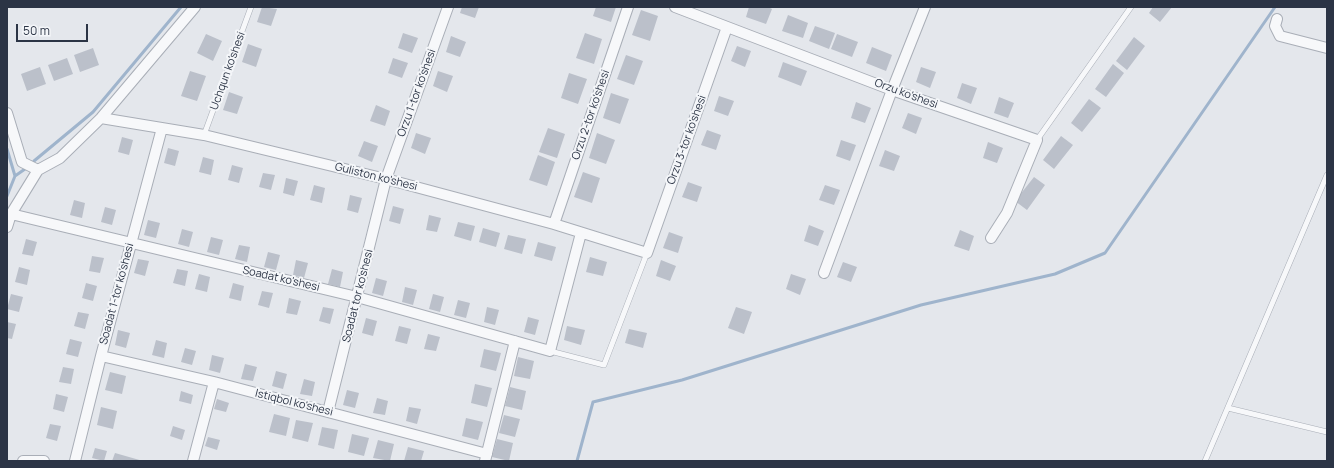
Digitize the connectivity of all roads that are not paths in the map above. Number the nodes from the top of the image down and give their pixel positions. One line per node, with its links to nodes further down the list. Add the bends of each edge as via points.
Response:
1 (195, 7): 13 (street)
2 (251, 7): 15 (lane, Uchqun ko'shesi)
3 (448, 7): 19 (street, Orzu 1-tor ko'shesi)
4 (628, 7): 21 (street, Orzu 2-tor ko'shesi)
5 (675, 7): 9 (street, Orzu ko'shesi)
6 (925, 7): 11 (street)
7 (1131, 7): 16 (lane)
8 (1277, 19): 10 (street, via 1275,26 1280,36)
9 (727, 27): 11 (street, Orzu ko'shesi); 26 (street, Orzu 3-tor ko'shesi)
10 (1327, 48)
11 (892, 90): 16 (street, Orzu ko'shesi); 27 (street)
12 (7, 113): 17 (street, via 22,162)
13 (101, 118): 14 (street, Guliston ko'shesi); 17 (street, via 60,158)
14 (162, 128): 15 (street, Guliston ko'shesi); 25 (street, Soadat 1-tor ko'shesi)
15 (204, 135): 19 (street, Guliston ko'shesi)
16 (1037, 140): 24 (street, via 1007,213)
17 (38, 170): 20 (street)
18 (1327, 175): 33 (lane)
19 (386, 179): 21 (street, Guliston ko'shesi); 28 (street, Soadat tor ko'shesi)
20 (11, 214): 22 (street); 25 (street, Soadat ko'shesi)
21 (554, 224): 23 (street, Guliston ko'shesi)
22 (7, 227)
23 (581, 233): 26 (street, Guliston ko'shesi); 30 (street)
24 (991, 238)
25 (131, 243): 28 (street, Soadat ko'shesi); 31 (street, Soadat 1-tor ko'shesi)
26 (647, 253): 30 (lane, via 604,365)
27 (824, 273)
28 (357, 298): 29 (street, Soadat ko'shesi); 34 (street, Soadat tor ko'shesi)
29 (515, 340): 30 (street, Soadat ko'shesi); 36 (street)
30 (550, 351)
31 (101, 356): 32 (street, Istiqbol ko'shesi); 39 (street, Soadat 1-tor ko'shesi)
32 (214, 382): 34 (street, Istiqbol ko'shesi); 40 (street)
33 (1228, 408): 35 (lane); 41 (lane)
34 (328, 412): 36 (street, Istiqbol ko'shesi)
35 (1327, 432)
36 (486, 457)
37 (23, 461): 38 (street)
38 (44, 461)
39 (75, 461)
40 (193, 461)
41 (1205, 461)

